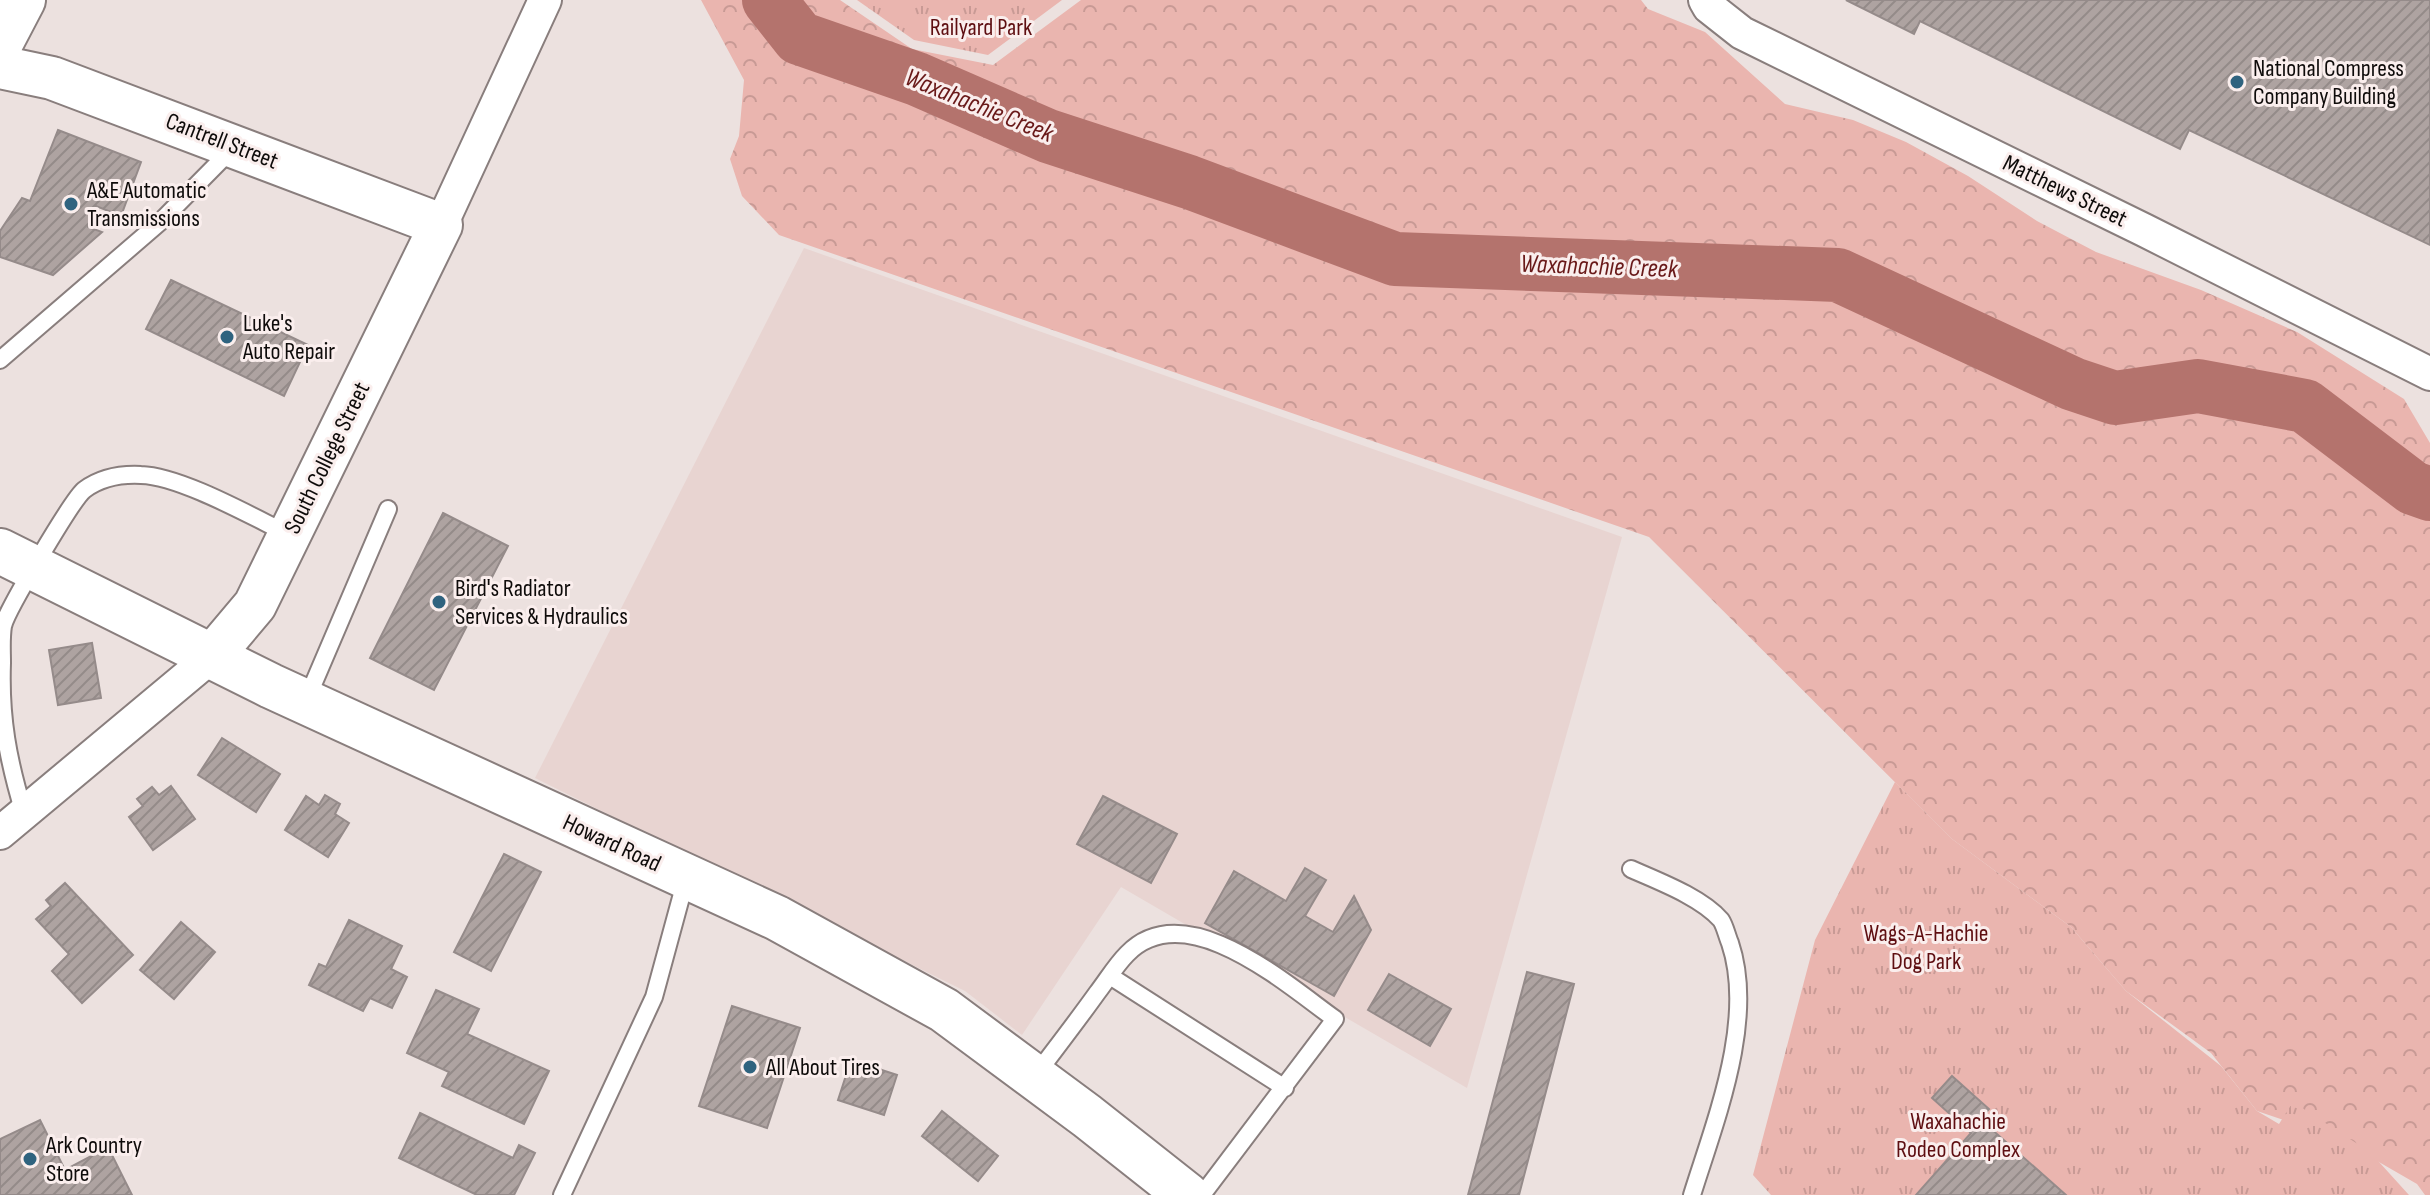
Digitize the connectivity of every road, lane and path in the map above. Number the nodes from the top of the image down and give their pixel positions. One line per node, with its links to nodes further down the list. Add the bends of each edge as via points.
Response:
1 (23, 0): 4 (main road)
2 (545, 0): 7 (street, South College Street)
3 (1705, 0): 9 (street, Matthews Street, via 1742,33)
4 (0, 44)
5 (0, 67): 6 (street, Cantrell Street, via 52,78)
6 (235, 146): 7 (street, Cantrell Street); 8 (lane, via 159,223)
7 (441, 225): 11 (street, South College Street)
8 (0, 360)
9 (2430, 374)
10 (388, 509): 14 (lane)
11 (289, 534): 12 (lane, via 177,482 144,475 113,477 80,493); 13 (street, South College Street, via 255,605)
12 (17, 559): 13 (main road, Howard Road); 15 (lane, via 3,625 1,699)
13 (212, 656): 14 (main road, Howard Road); 15 (street, South College Street)
14 (305, 702): 17 (main road, Howard Road)
15 (12, 823)
16 (1631, 869): 24 (lane, via 1687,894 1722,921 1734,957 1738,1015 1727,1083)
17 (686, 877): 19 (main road, Howard Road, via 777,918 944,1010); 21 (lane, via 654,997)
18 (1110, 976): 19 (lane); 20 (lane); 20 (lane, via 1128,952 1154,935 1175,932 1247,956 1335,1019)
19 (1034, 1078): 22 (main road, Howard Road)
20 (1285, 1088): 23 (lane)
21 (562, 1195)
22 (1187, 1195)
23 (1202, 1195)
24 (1692, 1195)

